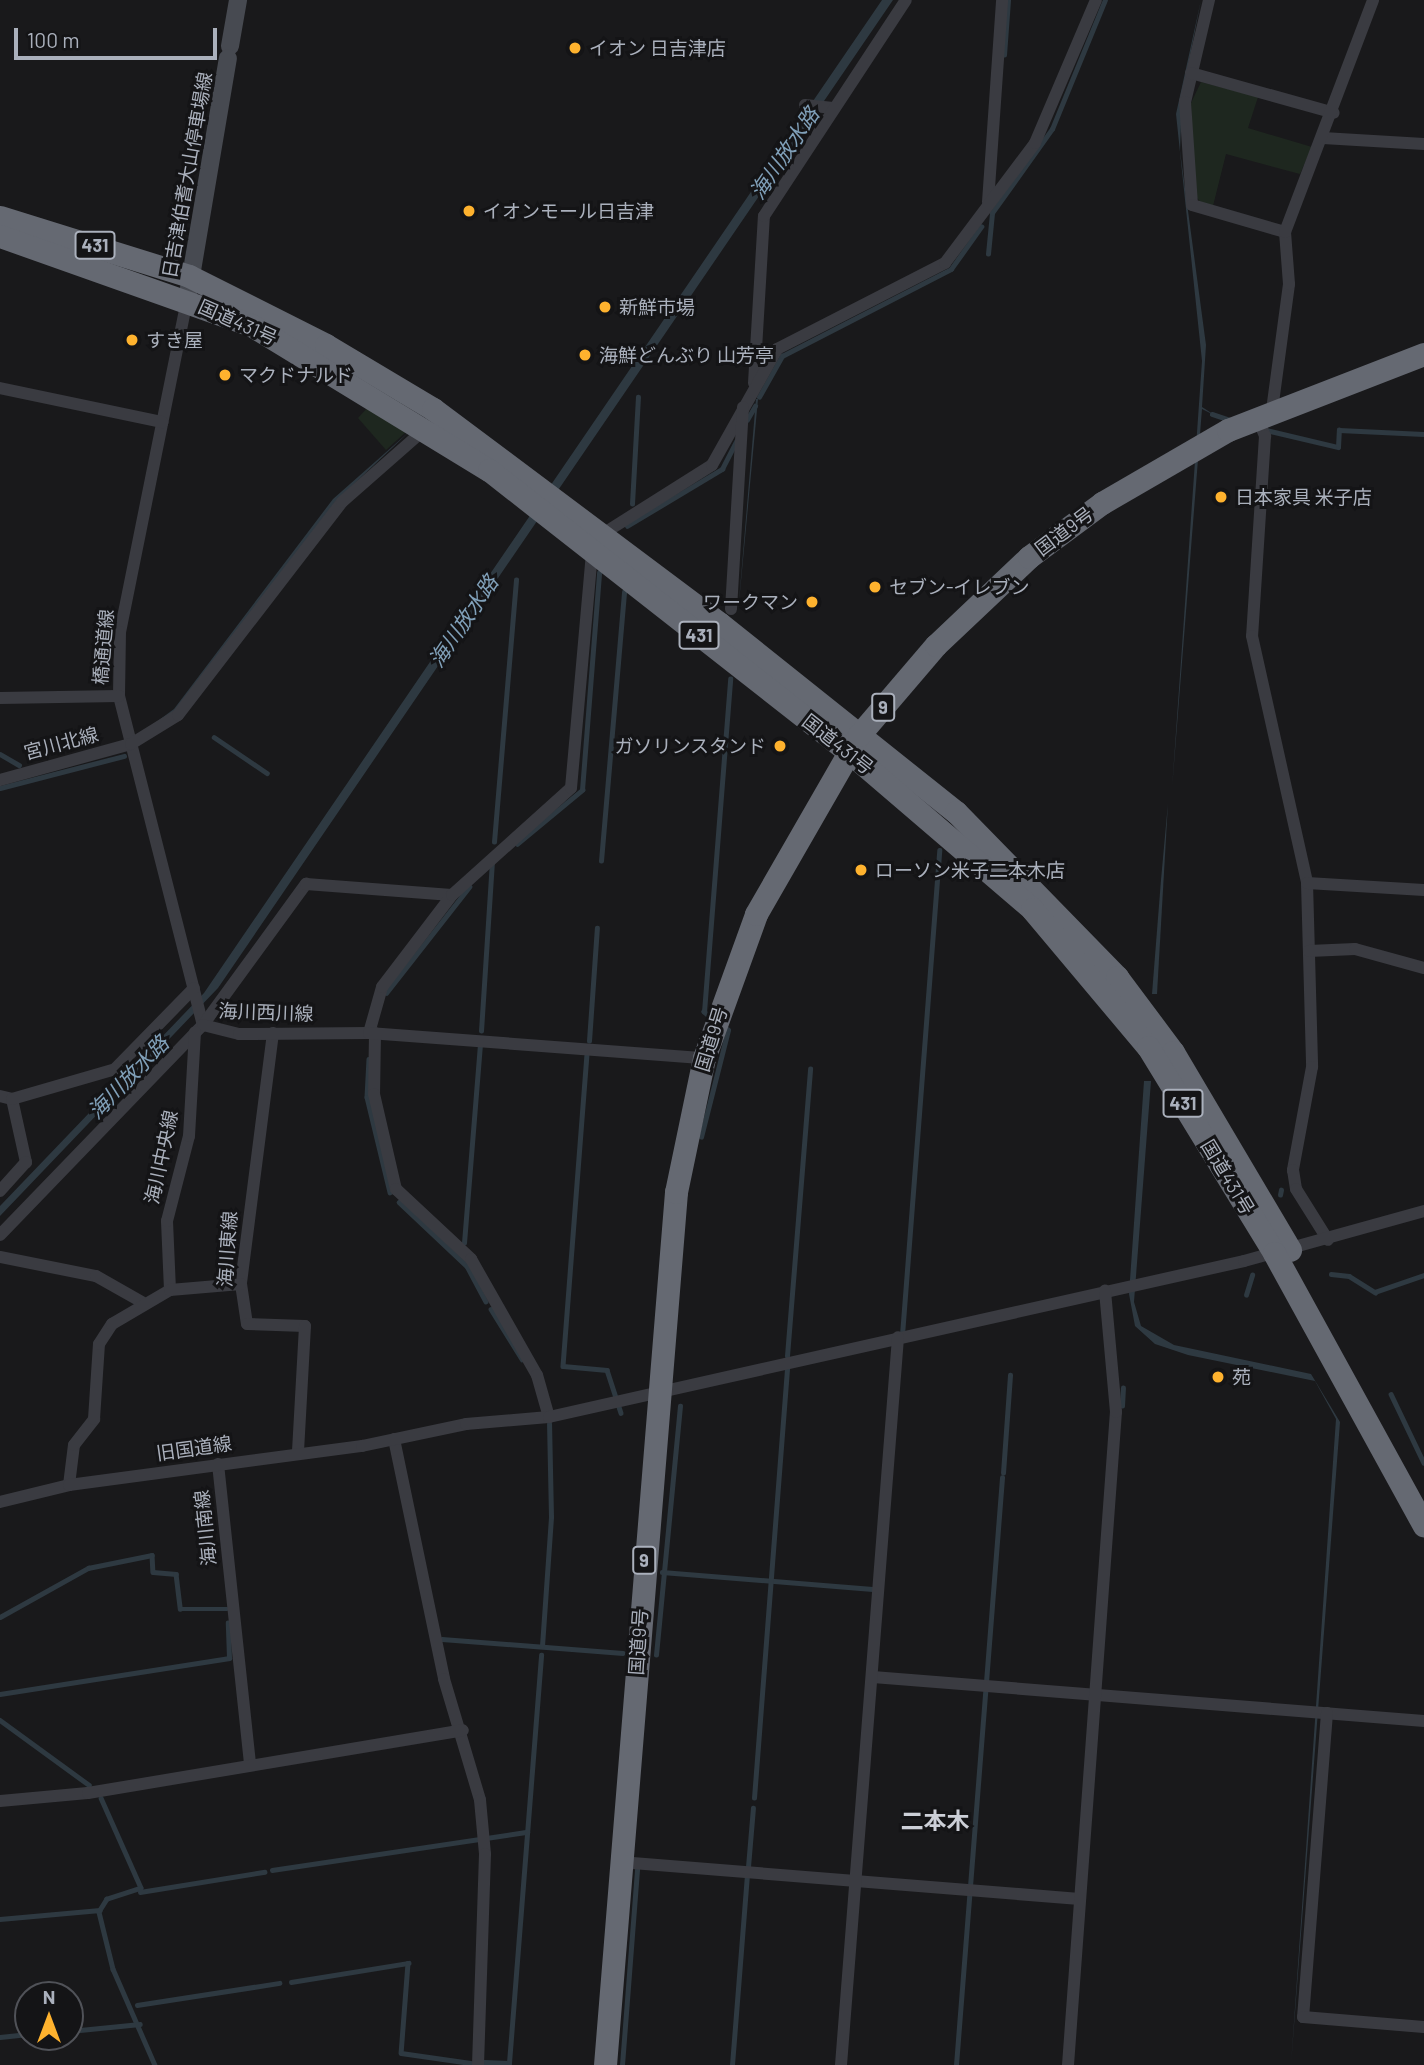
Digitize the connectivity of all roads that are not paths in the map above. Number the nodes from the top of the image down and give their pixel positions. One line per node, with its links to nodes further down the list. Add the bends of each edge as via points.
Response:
1 (238, 0): 17 (main road, 日吉津伯耆大山停車場線)
2 (906, 0): 9 (street)
3 (1002, 0): 13 (street)
4 (1096, 0): 13 (street, via 1054,106)
5 (1209, 0): 7 (street)
6 (1373, 0): 10 (street)
7 (1191, 73): 10 (street); 15 (street, via 1183,134 1192,205)
8 (805, 105): 9 (street)
9 (830, 108): 20 (street, via 764,215)
10 (1334, 113): 11 (street)
11 (1323, 138): 12 (street); 15 (street)
12 (1424, 144)
13 (988, 204): 20 (street, via 945,263 776,349)
14 (0, 217): 17 (highway, 国道431号 / 431)
15 (1284, 232): 23 (street, via 1289,284)
16 (0, 236): 18 (highway, 国道431号 / 431)
17 (189, 276): 18 (main road, 日吉津伯耆大山停車場線); 26 (highway, 国道431号 / 431, via 326,345 433,409)
18 (187, 300): 24 (street, 橋通道線); 25 (highway, 国道431号 / 431, via 316,360)
19 (1424, 354): 23 (highway, 国道9号 / 9)
20 (754, 386): 22 (street)
21 (0, 388): 24 (street)
22 (743, 407): 27 (street, via 712,464); 28 (street)
23 (1265, 413): 32 (highway, 国道9号 / 9, via 1185,454 1029,557 936,645); 34 (street, via 1252,636)
24 (162, 422): 29 (street, 橋通道線, via 120,632)
25 (425, 429): 26 (highway, 国道431号 / 431); 31 (street, 宮川北線, via 342,502 178,715)
26 (533, 494): 27 (highway, 国道431号 / 431)
27 (596, 543): 32 (highway, 国道431号 / 431); 36 (street, via 572,788)
28 (730, 609)
29 (119, 696): 30 (street); 31 (street, 橋通道線)
30 (0, 698)
31 (131, 744): 33 (street, 宮川北線); 39 (street, 橋通道線)
32 (854, 744): 43 (highway, 国道9号 / 9, via 756,914); 49 (highway, 国道431号 / 431, via 957,812 1117,978 1173,1052)
33 (0, 780)
34 (1307, 883): 35 (street); 37 (street)
35 (1424, 890)
36 (452, 895): 40 (street, via 306,884); 42 (street, via 382,987)
37 (1309, 951): 38 (street, via 1355,949); 48 (street, via 1312,1066 1293,1170 1296,1189)
38 (1424, 968)
39 (195, 991): 40 (street, 橋通道線); 44 (street, via 114,1069)
40 (200, 1024): 41 (street, 海川西川線, via 215,1032); 47 (street, 海川西川線); 52 (street, 海川中央線, via 189,1136 167,1221)
41 (273, 1033): 42 (street, 海川西川線); 51 (street, 海川東線)
42 (372, 1033): 43 (street, 海川西川線); 57 (street, via 374,1094 396,1189 471,1259 537,1375)
43 (704, 1058): 56 (highway, 国道9号 / 9, via 676,1192)
44 (6, 1097): 45 (street, via 26,1162)
45 (0, 1191)
46 (1424, 1211): 48 (street, 旧国道線)
47 (0, 1235)
48 (1328, 1240): 49 (street, 旧国道線)
49 (1282, 1251): 53 (street, 旧国道線); 62 (highway, 国道431号 / 431); 64 (highway, 国道431号 / 431)
50 (0, 1257): 54 (street, via 96,1276)
51 (241, 1284): 52 (street); 59 (street, 海川東線, via 247,1324 305,1326)
52 (170, 1290): 54 (street)
53 (1105, 1290): 55 (street, 旧国道線); 66 (street, via 1118,1377)
54 (142, 1302): 61 (street, via 112,1324 99,1344 96,1412 74,1445)
55 (898, 1337): 56 (street, 旧国道線); 65 (street)
56 (657, 1394): 57 (street, 旧国道線); 72 (highway, 国道9号 / 9)
57 (549, 1417): 58 (street, 旧国道線, via 466,1424)
58 (394, 1439): 59 (street, 旧国道線); 69 (street, via 441,1667)
59 (298, 1452): 60 (street, 旧国道線)
60 (218, 1464): 61 (street, 旧国道線); 70 (street, 海川南線)
61 (69, 1485): 63 (street, 旧国道線)
62 (1424, 1496)
63 (0, 1502)
64 (1424, 1526)
65 (873, 1677): 66 (street); 73 (street)
66 (1097, 1695): 67 (street); 74 (street)
67 (1320, 1713): 68 (street); 75 (street, via 1303,2017)
68 (1424, 1721)
69 (463, 1730): 70 (street); 76 (street, via 485,1852)
70 (250, 1761): 71 (street, via 88,1793)
71 (0, 1801)
72 (620, 1862): 73 (street); 77 (highway, 国道9号 / 9)
73 (856, 1881): 74 (street); 78 (street)
74 (1080, 1899): 79 (street)
75 (1424, 2028)
76 (478, 2065)
77 (605, 2065)
78 (841, 2065)
79 (1068, 2065)

